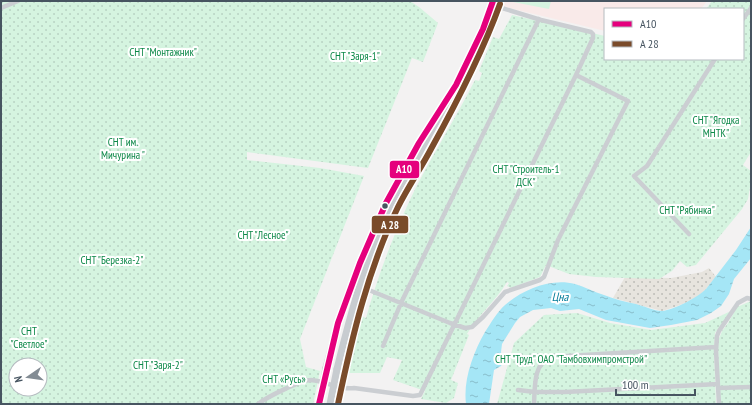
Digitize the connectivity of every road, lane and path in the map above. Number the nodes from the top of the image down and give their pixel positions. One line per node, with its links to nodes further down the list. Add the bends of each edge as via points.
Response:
1 (18, 1): 3 (street)
2 (492, 3): 6 (street); 9 (main road, via 483,29)
3 (1, 8)
4 (751, 8): 5 (street)
5 (744, 18)
6 (539, 19): 8 (street, via 590,31 593,34); 13 (street)
7 (715, 60): 10 (street, via 647,166 634,176)
8 (576, 75): 14 (street); 14 (street, via 628,101 558,240 543,279 505,292 472,327 465,328)
9 (456, 85): 11 (main road, via 392,203 376,237); 22 (main road, bridge, via 386,202 338,323)
10 (689, 234)
11 (359, 286): 13 (street); 23 (main road, bridge)
12 (751, 298): 16 (street, via 738,303 719,331)
13 (401, 303): 14 (street); 15 (street)
14 (456, 324): 21 (street, via 420,395 345,389 311,380 265,398)
15 (382, 346)
16 (716, 347): 17 (street); 20 (street, via 551,357 539,368)
17 (718, 386): 18 (street); 20 (street); 25 (street)
18 (751, 387)
19 (518, 390): 20 (street)
20 (535, 392): 24 (street)
21 (258, 404)
22 (319, 404)
23 (330, 404)
24 (534, 404)
25 (719, 404)

